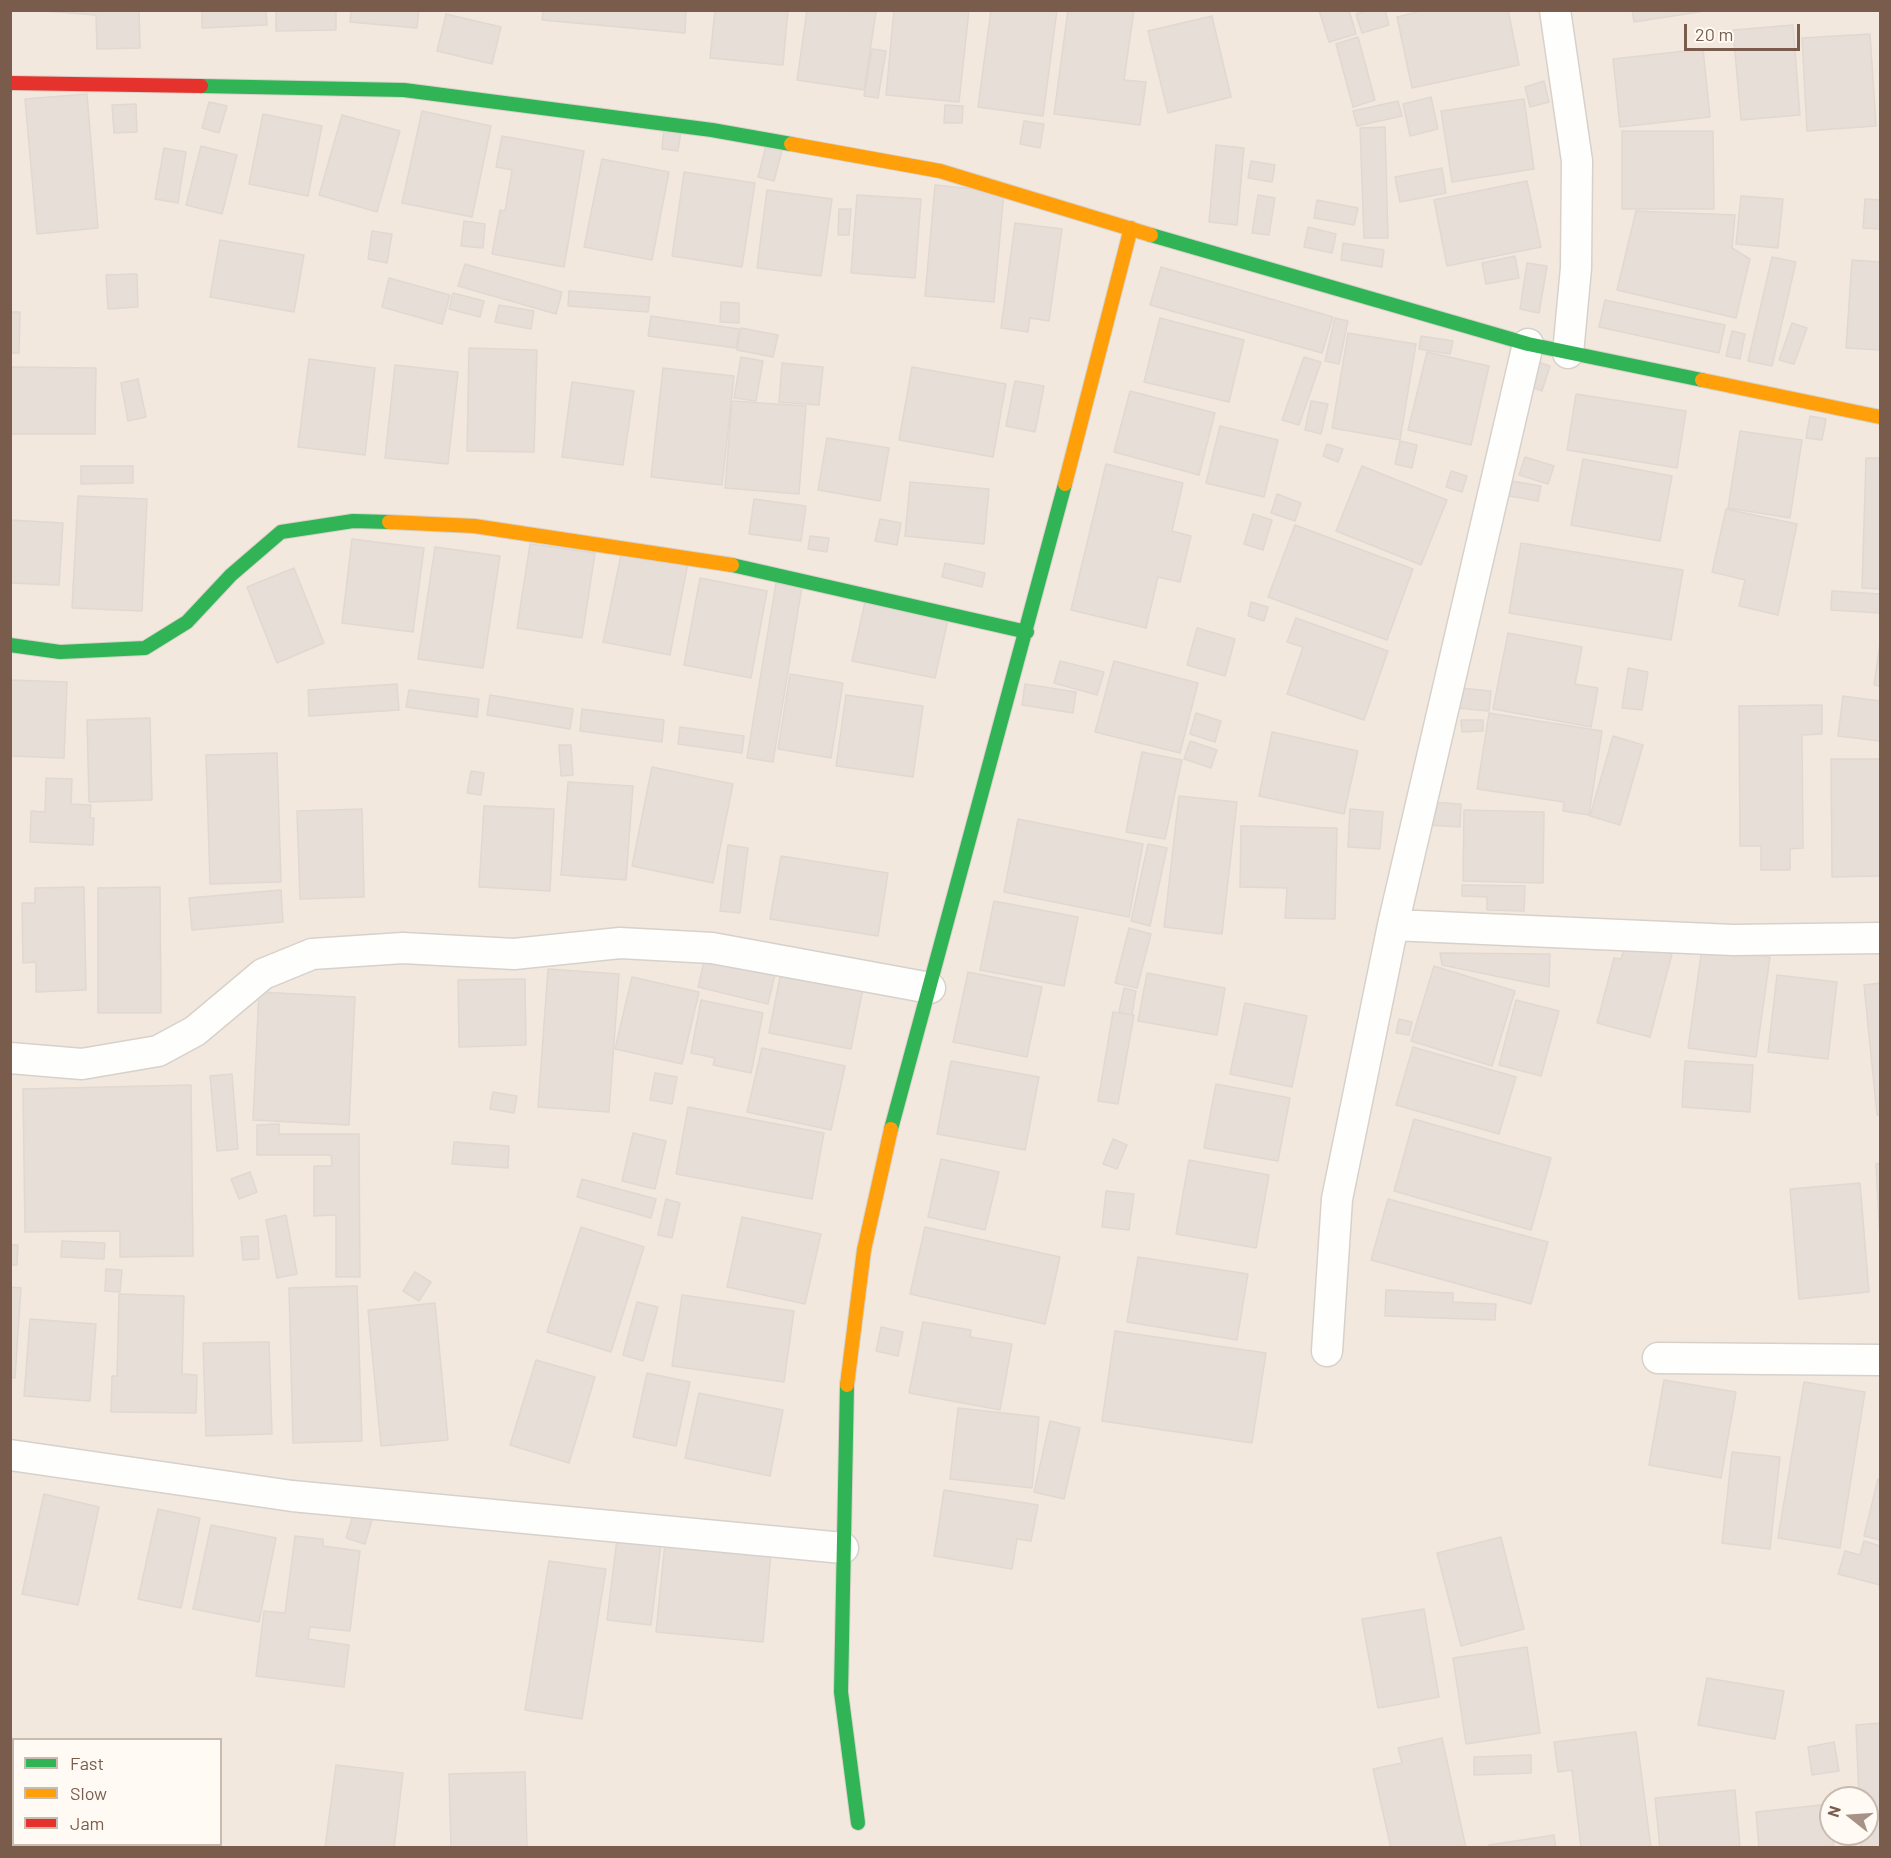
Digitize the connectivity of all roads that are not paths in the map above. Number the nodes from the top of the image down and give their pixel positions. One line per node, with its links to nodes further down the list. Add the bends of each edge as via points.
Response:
1 (1555, 10): 5 (street, via 1577,161 1576,268)
2 (10, 83): 3 (street, via 404,90 712,130 940,171)
3 (1131, 228): 4 (street); 7 (street)
4 (1528, 344): 5 (street); 9 (street)
5 (1568, 353): 6 (street)
6 (1881, 417)
7 (1027, 632): 8 (street, via 740,566 474,526 353,521 281,532 231,575 187,622 145,648 60,652); 11 (street)
8 (10, 645)
9 (1393, 925): 10 (street, via 1733,940); 13 (street, via 1337,1199)
10 (1881, 938)
11 (930, 988): 12 (street, via 712,948 620,943 514,954 403,948 312,954 264,974 195,1031 158,1051 82,1064); 17 (street, via 898,1100 864,1250 846,1397)
12 (10, 1058)
13 (1327, 1351)
14 (1658, 1358): 15 (street)
15 (1881, 1360)
16 (10, 1455): 17 (street, via 292,1496)
17 (843, 1548): 18 (street, via 841,1692)
18 (858, 1823)

